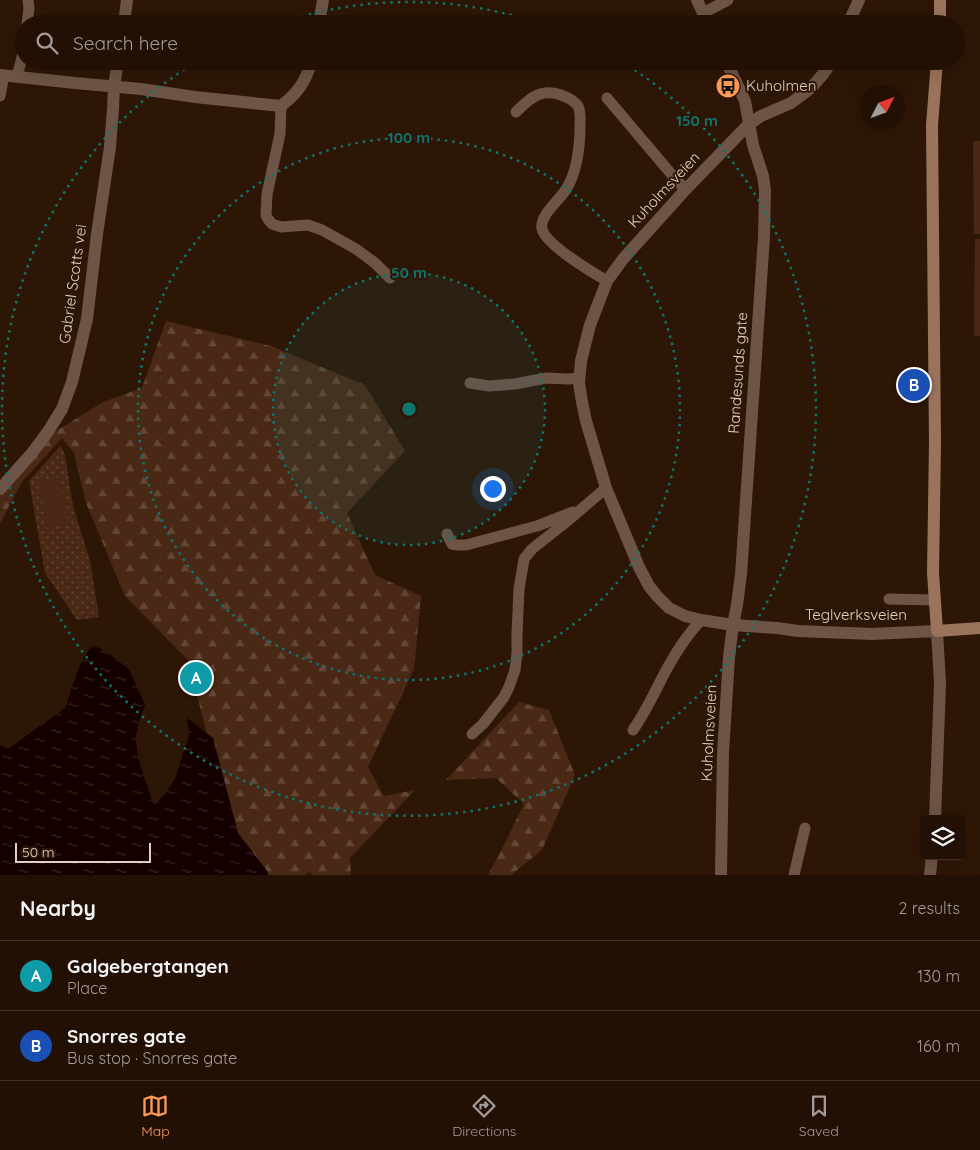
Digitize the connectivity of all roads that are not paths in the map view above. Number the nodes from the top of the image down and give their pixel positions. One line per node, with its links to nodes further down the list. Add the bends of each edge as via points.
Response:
1 (28, 0): 8 (lane)
2 (127, 0): 9 (street)
3 (323, 0): 10 (street)
4 (697, 0): 11 (street)
5 (728, 0): 12 (lane)
6 (858, 0): 13 (street)
7 (940, 0): 14 (street)
8 (28, 15)
9 (125, 15)
10 (320, 15)
11 (704, 15)
12 (710, 15)
13 (852, 15)
14 (940, 15)
15 (19, 70): 22 (lane)
16 (117, 70): 23 (street, Gabriel Scotts vei)
17 (309, 70): 26 (street, via 293,97)
18 (730, 70): 28 (street, via 745,101)
19 (826, 70): 28 (street, Kuholmsveien, via 811,88 791,103)
20 (936, 70): 39 (street, via 932,125)
21 (2, 75): 22 (street); 24 (lane)
22 (17, 77): 23 (street)
23 (114, 86): 26 (street); 35 (street, Gabriel Scotts vei, via 110,147 87,319 72,382 62,409 49,430)
24 (0, 96)
25 (607, 98): 29 (lane)
26 (281, 106): 30 (lane, via 280,134 267,194 268,219 272,224 281,226 308,225 322,230 356,249)
27 (516, 112): 31 (lane, via 536,95 545,93 564,96 578,106 580,134 574,174 544,218 542,229 548,239 568,256)
28 (748, 125): 29 (street, Kuholmsveien); 41 (street, Randesunds gate, via 765,190 764,236 741,574)
29 (686, 189): 31 (street, Kuholmsveien)
30 (390, 278)
31 (607, 280): 32 (street, Kuholmsveien, via 580,361)
32 (580, 378): 33 (lane, via 546,378 489,386); 34 (street, Kuholmsveien, via 586,421)
33 (470, 383)
34 (606, 488): 36 (lane); 40 (street, Kuholmsveien, via 648,586 669,608)
35 (0, 489)
36 (582, 509): 37 (lane, via 537,526 466,545 452,544); 45 (lane, via 532,548 524,559 519,589 515,670 504,697)
37 (447, 534)
38 (889, 599): 39 (lane)
39 (935, 600): 43 (street)
40 (701, 620): 41 (street, Kuholmsveien); 44 (lane, via 669,664)
41 (733, 625): 43 (street, Teglverksveien, via 847,634); 49 (street, Kuholmsveien, via 723,753)
42 (980, 628): 43 (street, Teglverksveien)
43 (937, 631): 46 (street, via 940,683)
44 (633, 730)
45 (472, 734)
46 (934, 815)
47 (805, 828): 50 (lane)
48 (932, 860): 51 (street)
49 (721, 875)
50 (794, 875)
51 (930, 875)

